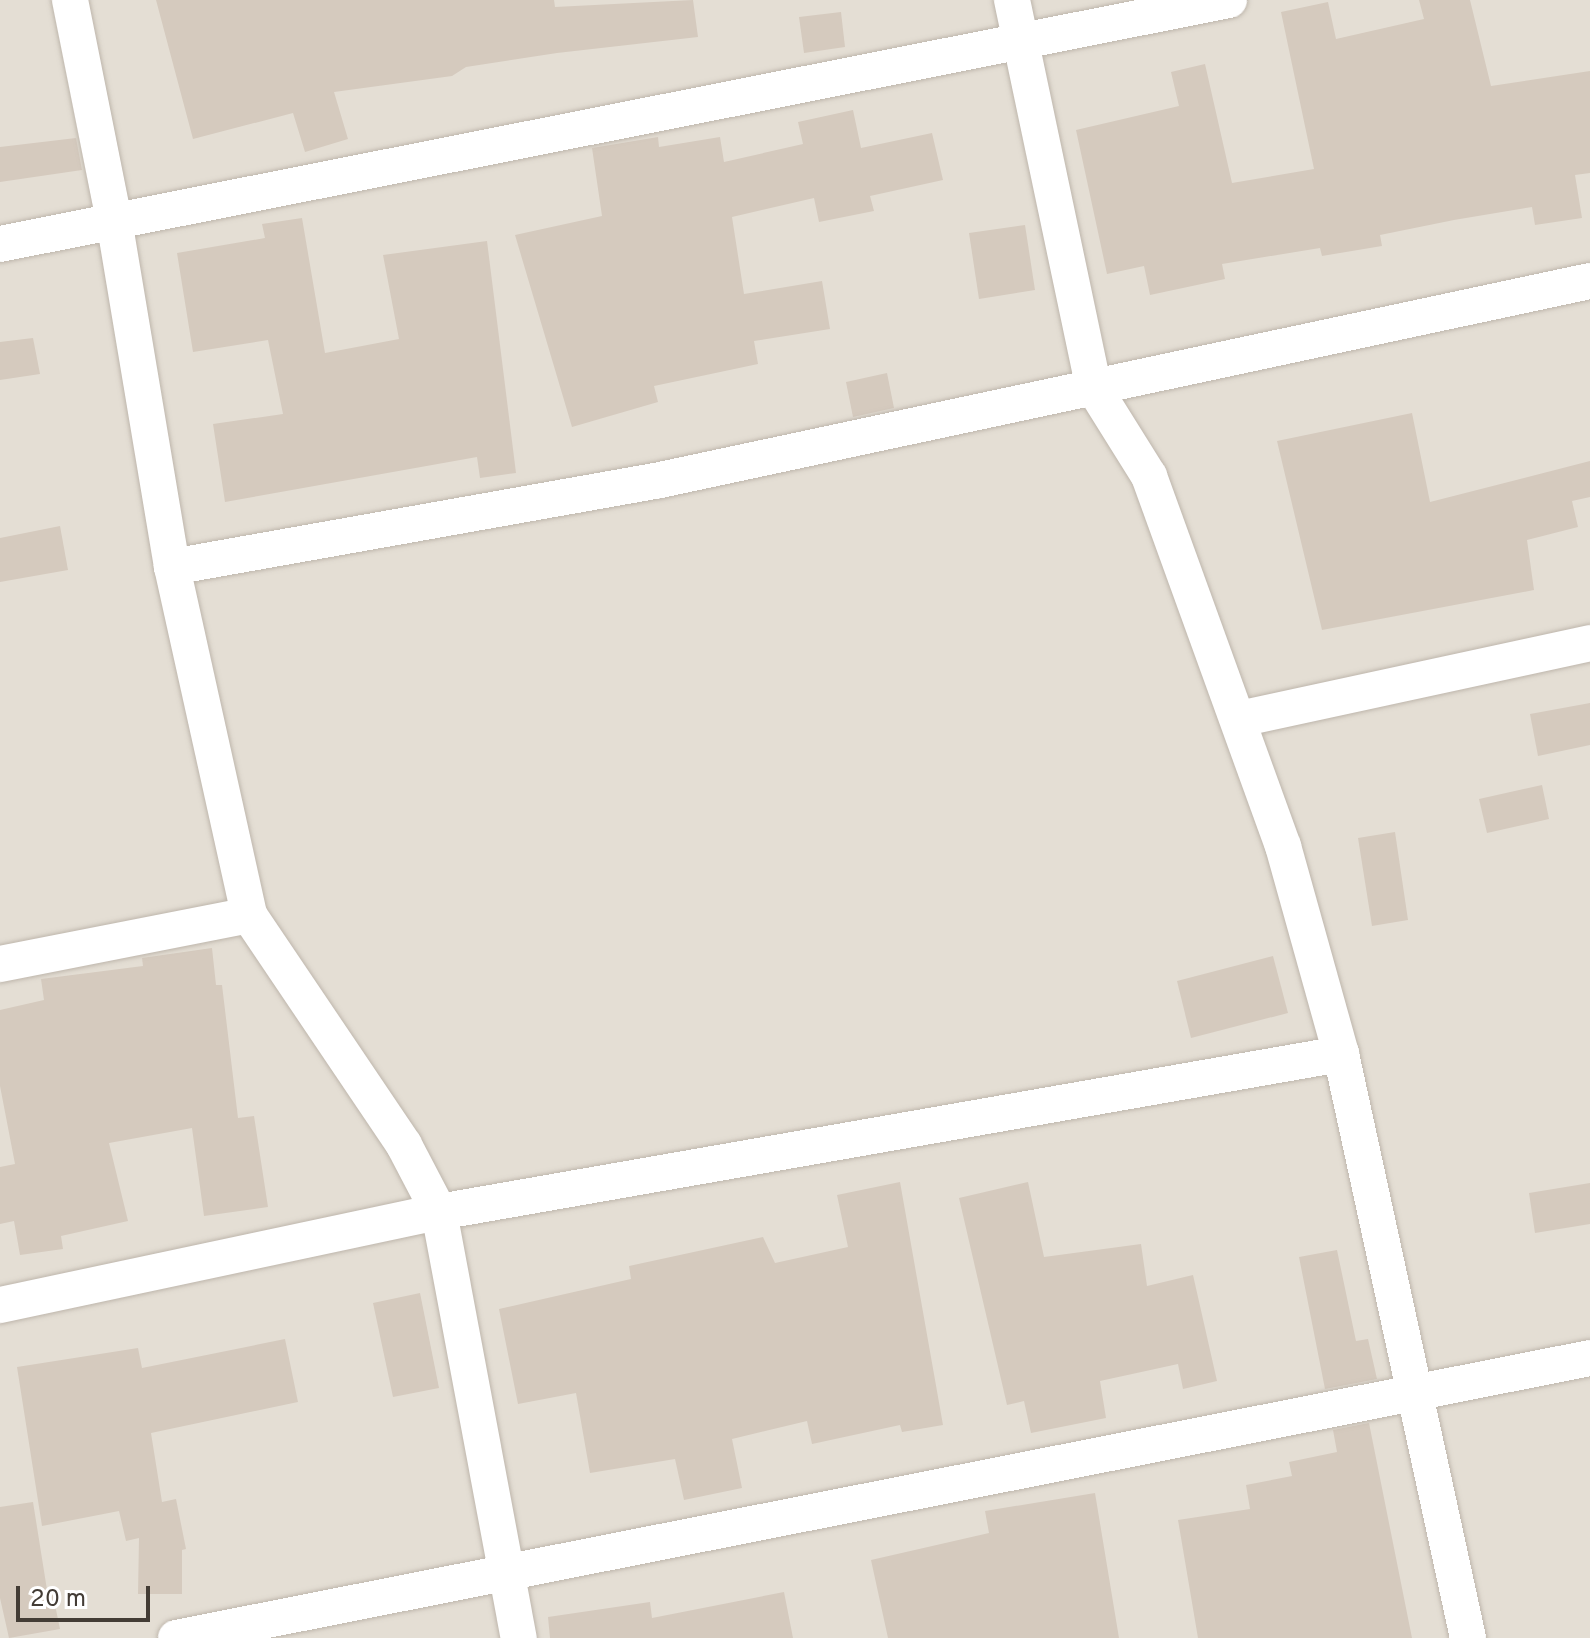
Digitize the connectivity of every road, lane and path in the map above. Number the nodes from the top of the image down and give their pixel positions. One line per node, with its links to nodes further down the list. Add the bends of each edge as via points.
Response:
1 (70, 0): 5 (street)
2 (1012, 0): 4 (street)
3 (1229, 0): 4 (street)
4 (1020, 40): 5 (street, via 599,129); 8 (street)
5 (114, 220): 6 (street); 9 (street)
6 (0, 244)
7 (1590, 281): 8 (street)
8 (1094, 388): 9 (street, via 660,480); 11 (street, via 1149,476)
9 (172, 567): 12 (street)
10 (1590, 643): 11 (street)
11 (1239, 719): 14 (street, via 1283,846)
12 (249, 915): 13 (street); 15 (street, via 404,1145)
13 (0, 964)
14 (1341, 1054): 15 (street); 18 (street)
15 (439, 1212): 16 (street); 19 (street)
16 (0, 1305)
17 (1590, 1358): 18 (street)
18 (1415, 1392): 19 (street); 22 (street)
19 (506, 1571): 20 (street); 21 (street)
20 (176, 1638)
21 (519, 1638)
22 (1468, 1638)

